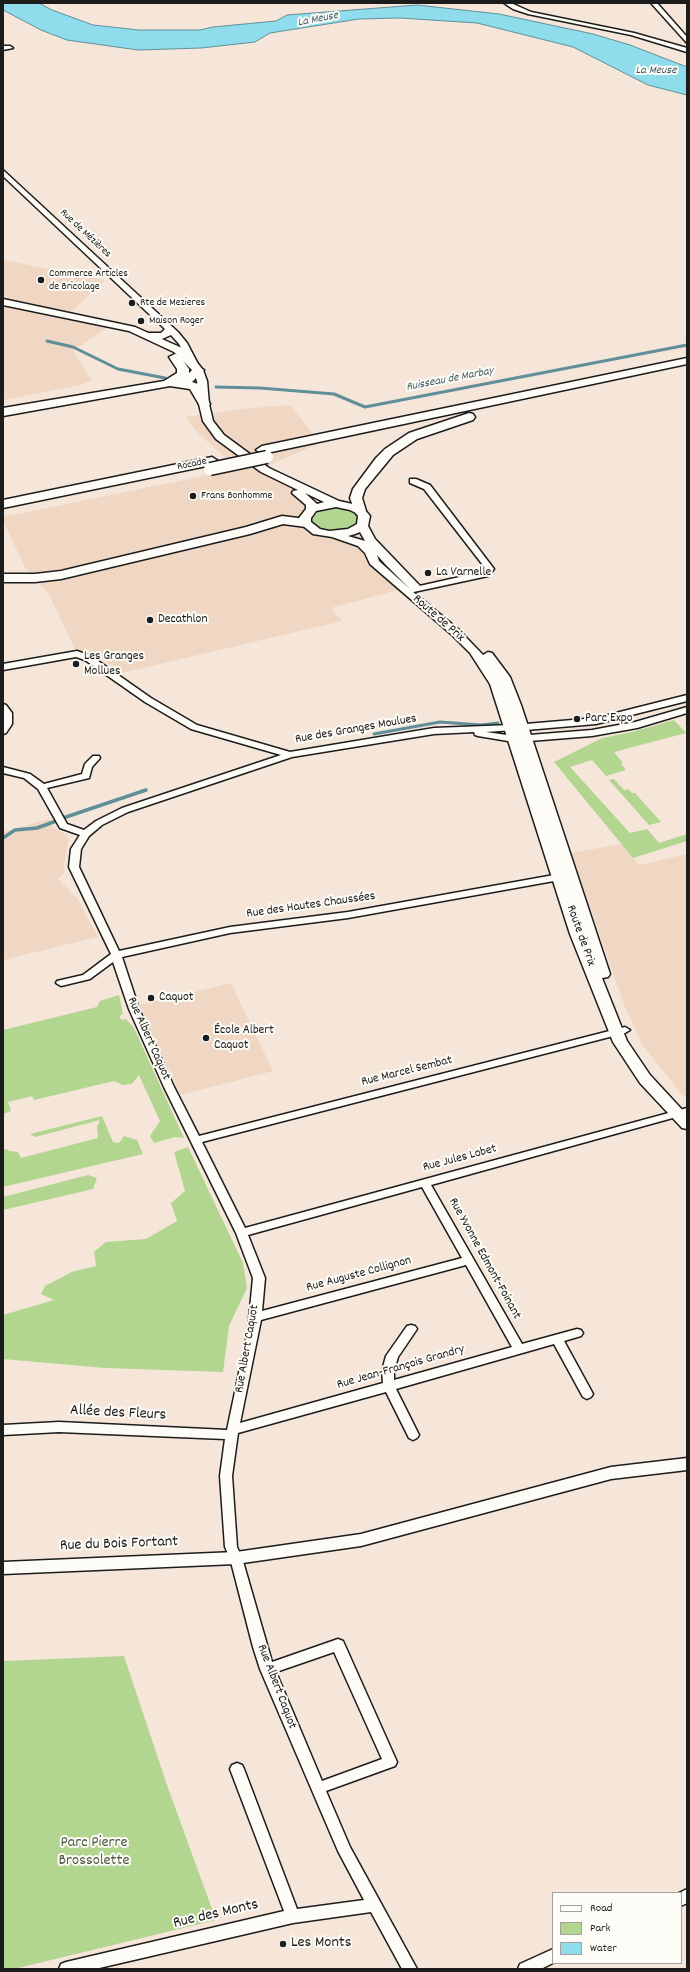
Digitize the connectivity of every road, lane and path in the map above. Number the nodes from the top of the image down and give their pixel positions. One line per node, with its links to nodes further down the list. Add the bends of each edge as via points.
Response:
1 (506, 3): 6 (street, via 530,13)
2 (654, 3): 3 (street)
3 (687, 41)
4 (3, 48): 5 (street)
5 (10, 48)
6 (687, 48)
7 (3, 172): 10 (street, Rue de Mézières)
8 (3, 302): 9 (main road)
9 (89, 321): 11 (main road); 12 (main road)
10 (173, 332): 11 (street, via 162,336); 12 (street, via 174,341); 16 (street, Rue de Mézières, via 183,342)
11 (149, 336): 12 (main road)
12 (163, 344): 13 (main road); 16 (main road, via 178,350)
13 (175, 357): 16 (main road, via 185,364); 17 (highway, via 183,369 183,374)
14 (687, 361): 22 (highway, via 380,426)
15 (687, 369): 20 (highway)
16 (194, 378): 17 (highway); 18 (highway)
17 (152, 388): 18 (highway, via 184,392); 19 (highway); 21 (highway)
18 (200, 406): 28 (main road, via 211,426 265,470); 29 (main road, via 199,421 219,446 261,476 305,498)
19 (3, 412)
20 (482, 413): 22 (highway); 30 (highway, via 428,429 389,452 359,489 356,498)
21 (3, 418)
22 (264, 454): 23 (highway, bridge)
23 (211, 465): 25 (highway, Rocade); 31 (highway)
24 (413, 481): 36 (street, via 428,487 490,569 485,574)
25 (64, 491): 26 (highway); 27 (highway, Rocade)
26 (3, 500)
27 (3, 504)
28 (336, 504): 29 (main road); 30 (main road)
29 (312, 509): 32 (main road, via 305,518)
30 (360, 511): 33 (main road, Route de Prix, via 364,516)
31 (3, 512)
32 (306, 523): 34 (main road, Route de Prix, via 317,532); 35 (highway, via 282,520 61,575)
33 (362, 526): 34 (main road, Route de Prix, via 351,532); 36 (main road, Route de Prix, via 370,540)
34 (336, 535): 36 (main road, Route de Prix, via 362,544 370,552 374,562)
35 (3, 578)
36 (412, 591): 42 (main road, Route de Prix, via 474,652 496,684)
37 (3, 667): 43 (street, Rue des Granges Moulues, via 77,654 88,658 148,700 194,727)
38 (687, 698): 42 (street, via 621,716)
39 (3, 707): 41 (street, via 8,713 8,724)
40 (687, 710): 42 (street, via 637,725 592,734)
41 (3, 731)
42 (519, 734): 43 (street, Rue des Granges Moulues, via 452,729); 48 (main road, Route de Prix)
43 (290, 755): 47 (street, Rue Albert Caquot, via 125,810 99,823)
44 (96, 758): 46 (street, via 88,766 86,776)
45 (3, 770): 46 (street, via 27,776)
46 (42, 787): 47 (street, via 63,826)
47 (85, 834): 49 (street, Rue Albert Caquot, via 76,849 74,867)
48 (565, 876): 49 (street, Rue des Hautes Chaussées, via 348,915 230,930); 51 (main road, Route de Prix, via 577,934)
49 (116, 955): 50 (street, Rue des Hautes Chaussées, via 86,977); 53 (street, Rue Albert Caquot, via 134,1009)
50 (61, 983)
51 (621, 1032): 52 (main road, Route de Prix, via 622,1045 645,1079); 53 (street, Rue Marcel Sembat)
52 (684, 1116): 54 (street, Rue Jules Lobet)
53 (196, 1140): 55 (street, Rue Albert Caquot)
54 (425, 1183): 55 (street, Rue Jules Lobet); 56 (street, Rue Yvonne Edmont-Foinant)
55 (242, 1233): 57 (street, Rue Albert Caquot, via 259,1278)
56 (469, 1260): 57 (street, Rue Auguste Collignon); 61 (street, Rue Yvonne Edmont-Foinant)
57 (256, 1318): 65 (street, Rue Albert Caquot)
58 (411, 1328): 62 (street, via 392,1356)
59 (577, 1333): 60 (street, Rue Jean-François Grandry)
60 (557, 1338): 61 (street, Rue Jean-François Grandry); 63 (street)
61 (519, 1349): 62 (street, Rue Jean-François Grandry)
62 (388, 1386): 65 (street, Rue Jean-François Grandry); 66 (street)
63 (587, 1394)
64 (3, 1430): 65 (street, Allée des Fleurs, via 59,1427)
65 (232, 1433): 68 (street, Rue Albert Caquot, via 226,1476 231,1547)
66 (413, 1435)
67 (687, 1464): 68 (street, Rue du Bois Fortant, via 611,1473 361,1540)
68 (236, 1558): 69 (street, Rue du Bois Fortant); 70 (street, Rue Albert Caquot)
69 (3, 1568)
70 (267, 1669): 72 (street, Rue Albert Caquot); 72 (street, via 338,1645 390,1762)
71 (239, 1774): 74 (street)
72 (318, 1788): 73 (street, Rue Albert Caquot, via 345,1851)
73 (375, 1905): 74 (street, Rue des Monts); 77 (street, Rue Albert Caquot)
74 (293, 1916): 76 (street, Rue des Monts)
75 (552, 1956): 78 (street)
76 (66, 1969)
77 (410, 1969)
78 (525, 1969)

